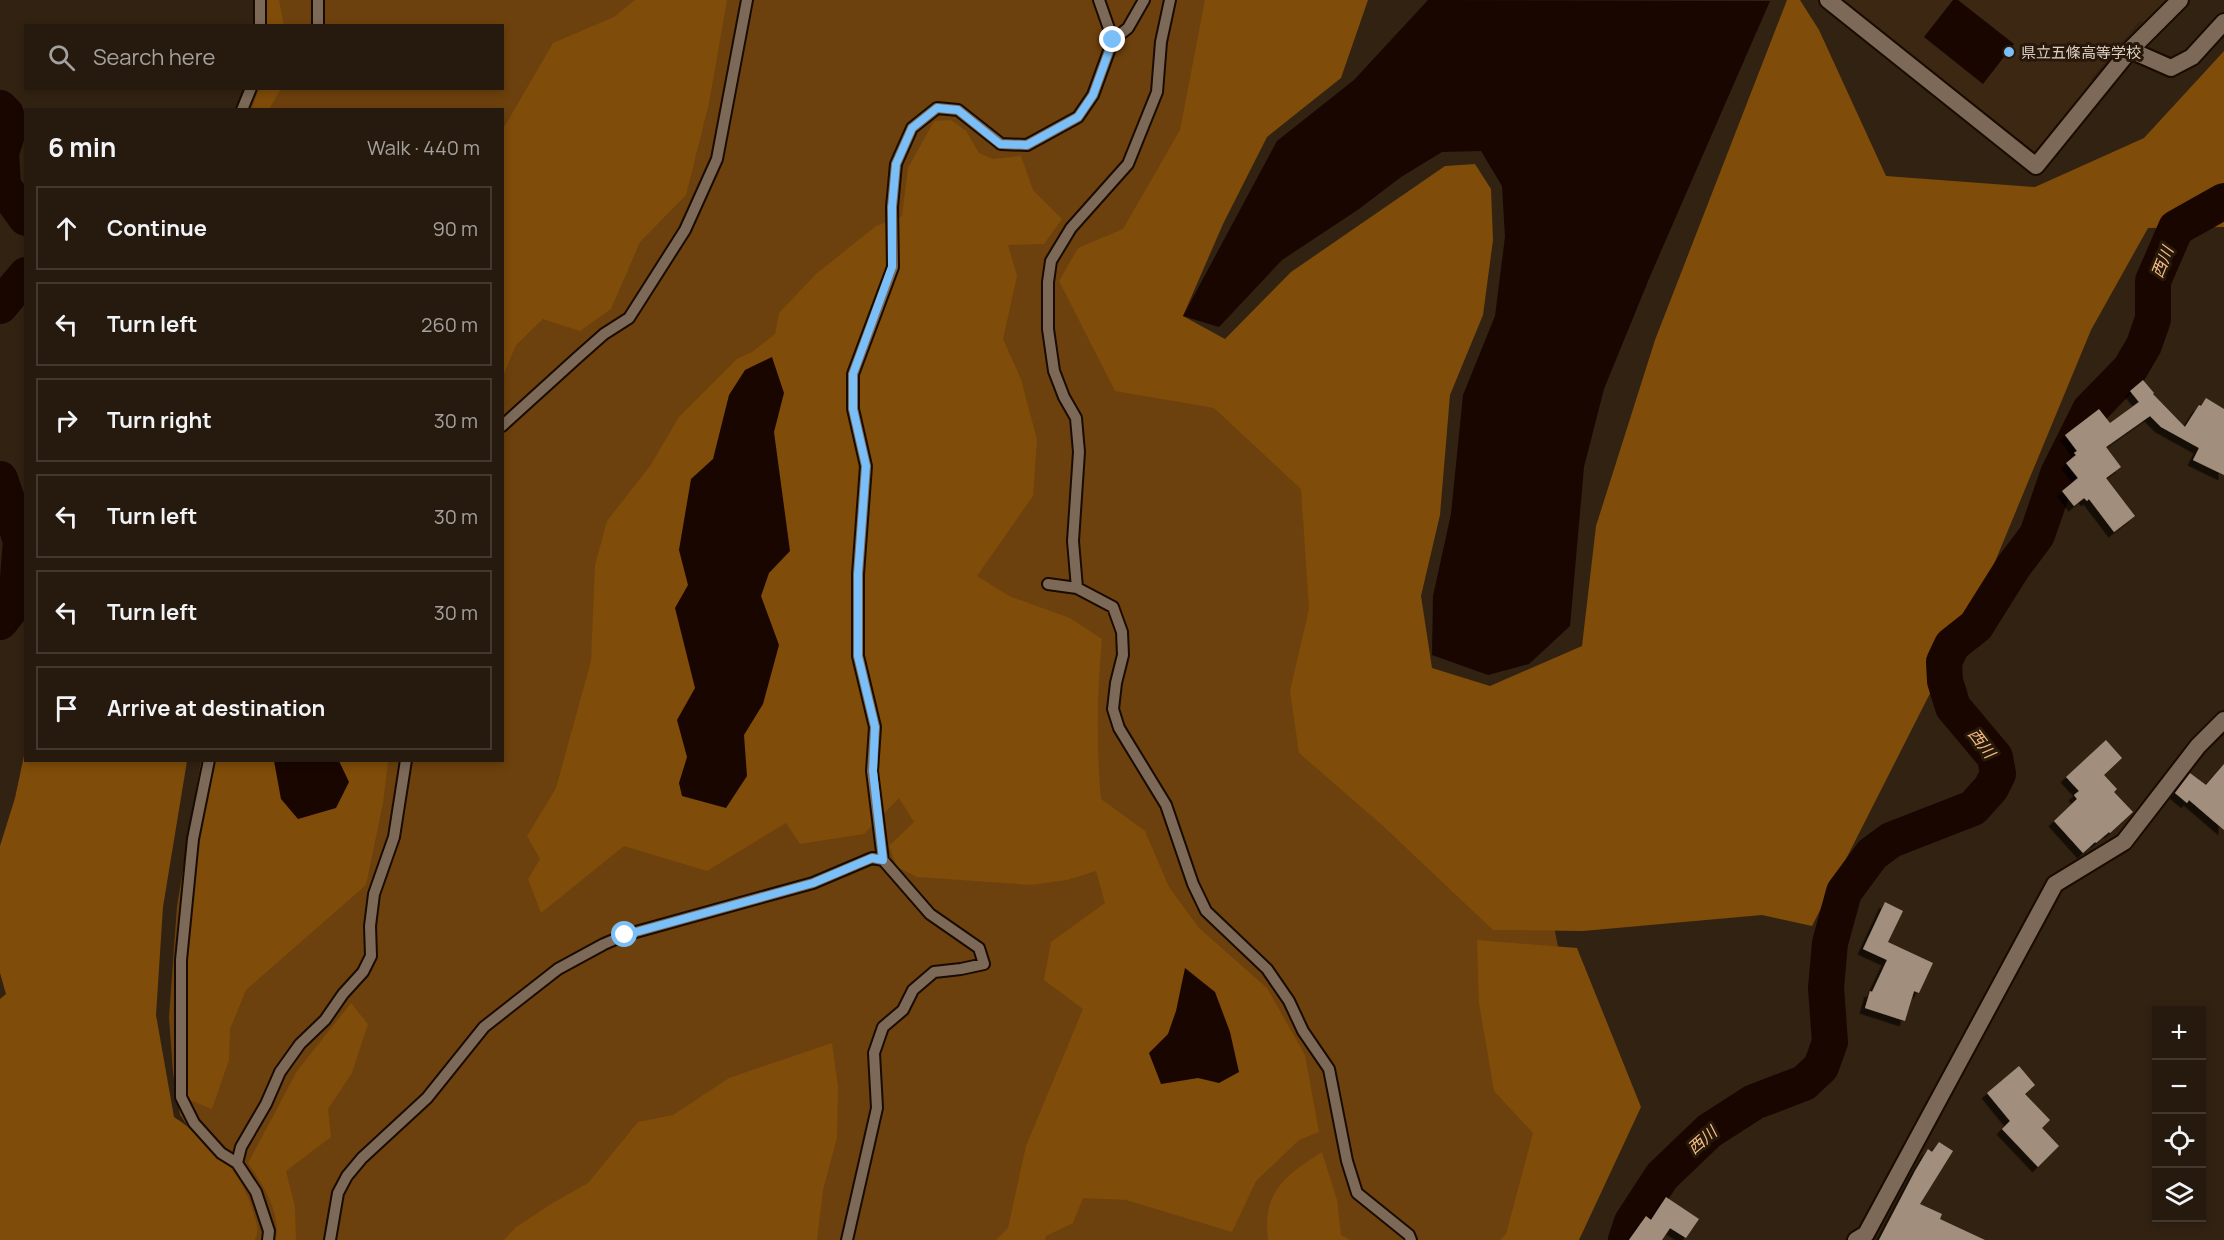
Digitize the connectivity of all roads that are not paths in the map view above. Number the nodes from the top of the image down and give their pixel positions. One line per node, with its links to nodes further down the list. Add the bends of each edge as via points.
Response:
1 (260, 0): 10 (lane)
2 (318, 0): 11 (lane)
3 (747, 0): 16 (lane, via 717,159 685,230 629,318 604,334)
4 (1099, 0): 12 (lane)
5 (1144, 0): 12 (lane, via 1128,28)
6 (1170, 0): 18 (lane, via 1161,42 1157,92 1128,164 1071,228 1051,261 1047,329 1053,371 1076,418 1079,452 1073,541)
7 (1828, 0): 13 (street, via 2036,166)
8 (2180, 0): 13 (street)
9 (2224, 22): 13 (street, via 2192,57 2171,68)
10 (260, 24)
11 (318, 24)
12 (1113, 40): 22 (lane, via 1093,95 1078,117 1027,145 1000,144 958,110 937,108 912,128 896,164 892,267 853,374 853,409 866,466 858,574 858,656 875,727 873,771)
13 (2130, 51)
14 (250, 90): 15 (lane)
15 (243, 108)
16 (504, 424)
17 (1048, 584): 18 (lane)
18 (1077, 588): 27 (lane, via 1113,607 1122,632 1123,655 1113,709 1119,728 1166,805 1206,911 1267,969 1289,1001 1329,1069 1357,1193)
19 (2224, 720): 28 (street, via 2198,746 2124,842 2055,884 1866,1234)
20 (209, 762): 23 (lane, via 193,839 181,960 182,1097 194,1123 221,1153)
21 (406, 762): 23 (lane, via 394,837 374,894 371,957 326,1020 300,1044 280,1072)
22 (883, 860): 25 (lane, via 872,858 813,883 625,935 558,969 484,1027 427,1098 362,1158 338,1194); 26 (lane, via 930,914 979,948 984,964 934,972 914,990 903,1010 883,1027 874,1053 877,1107)
23 (237, 1162): 24 (lane, via 256,1192 269,1231)
24 (268, 1240)
25 (330, 1240)
26 (847, 1240)
27 (1411, 1240)
28 (1856, 1240)

